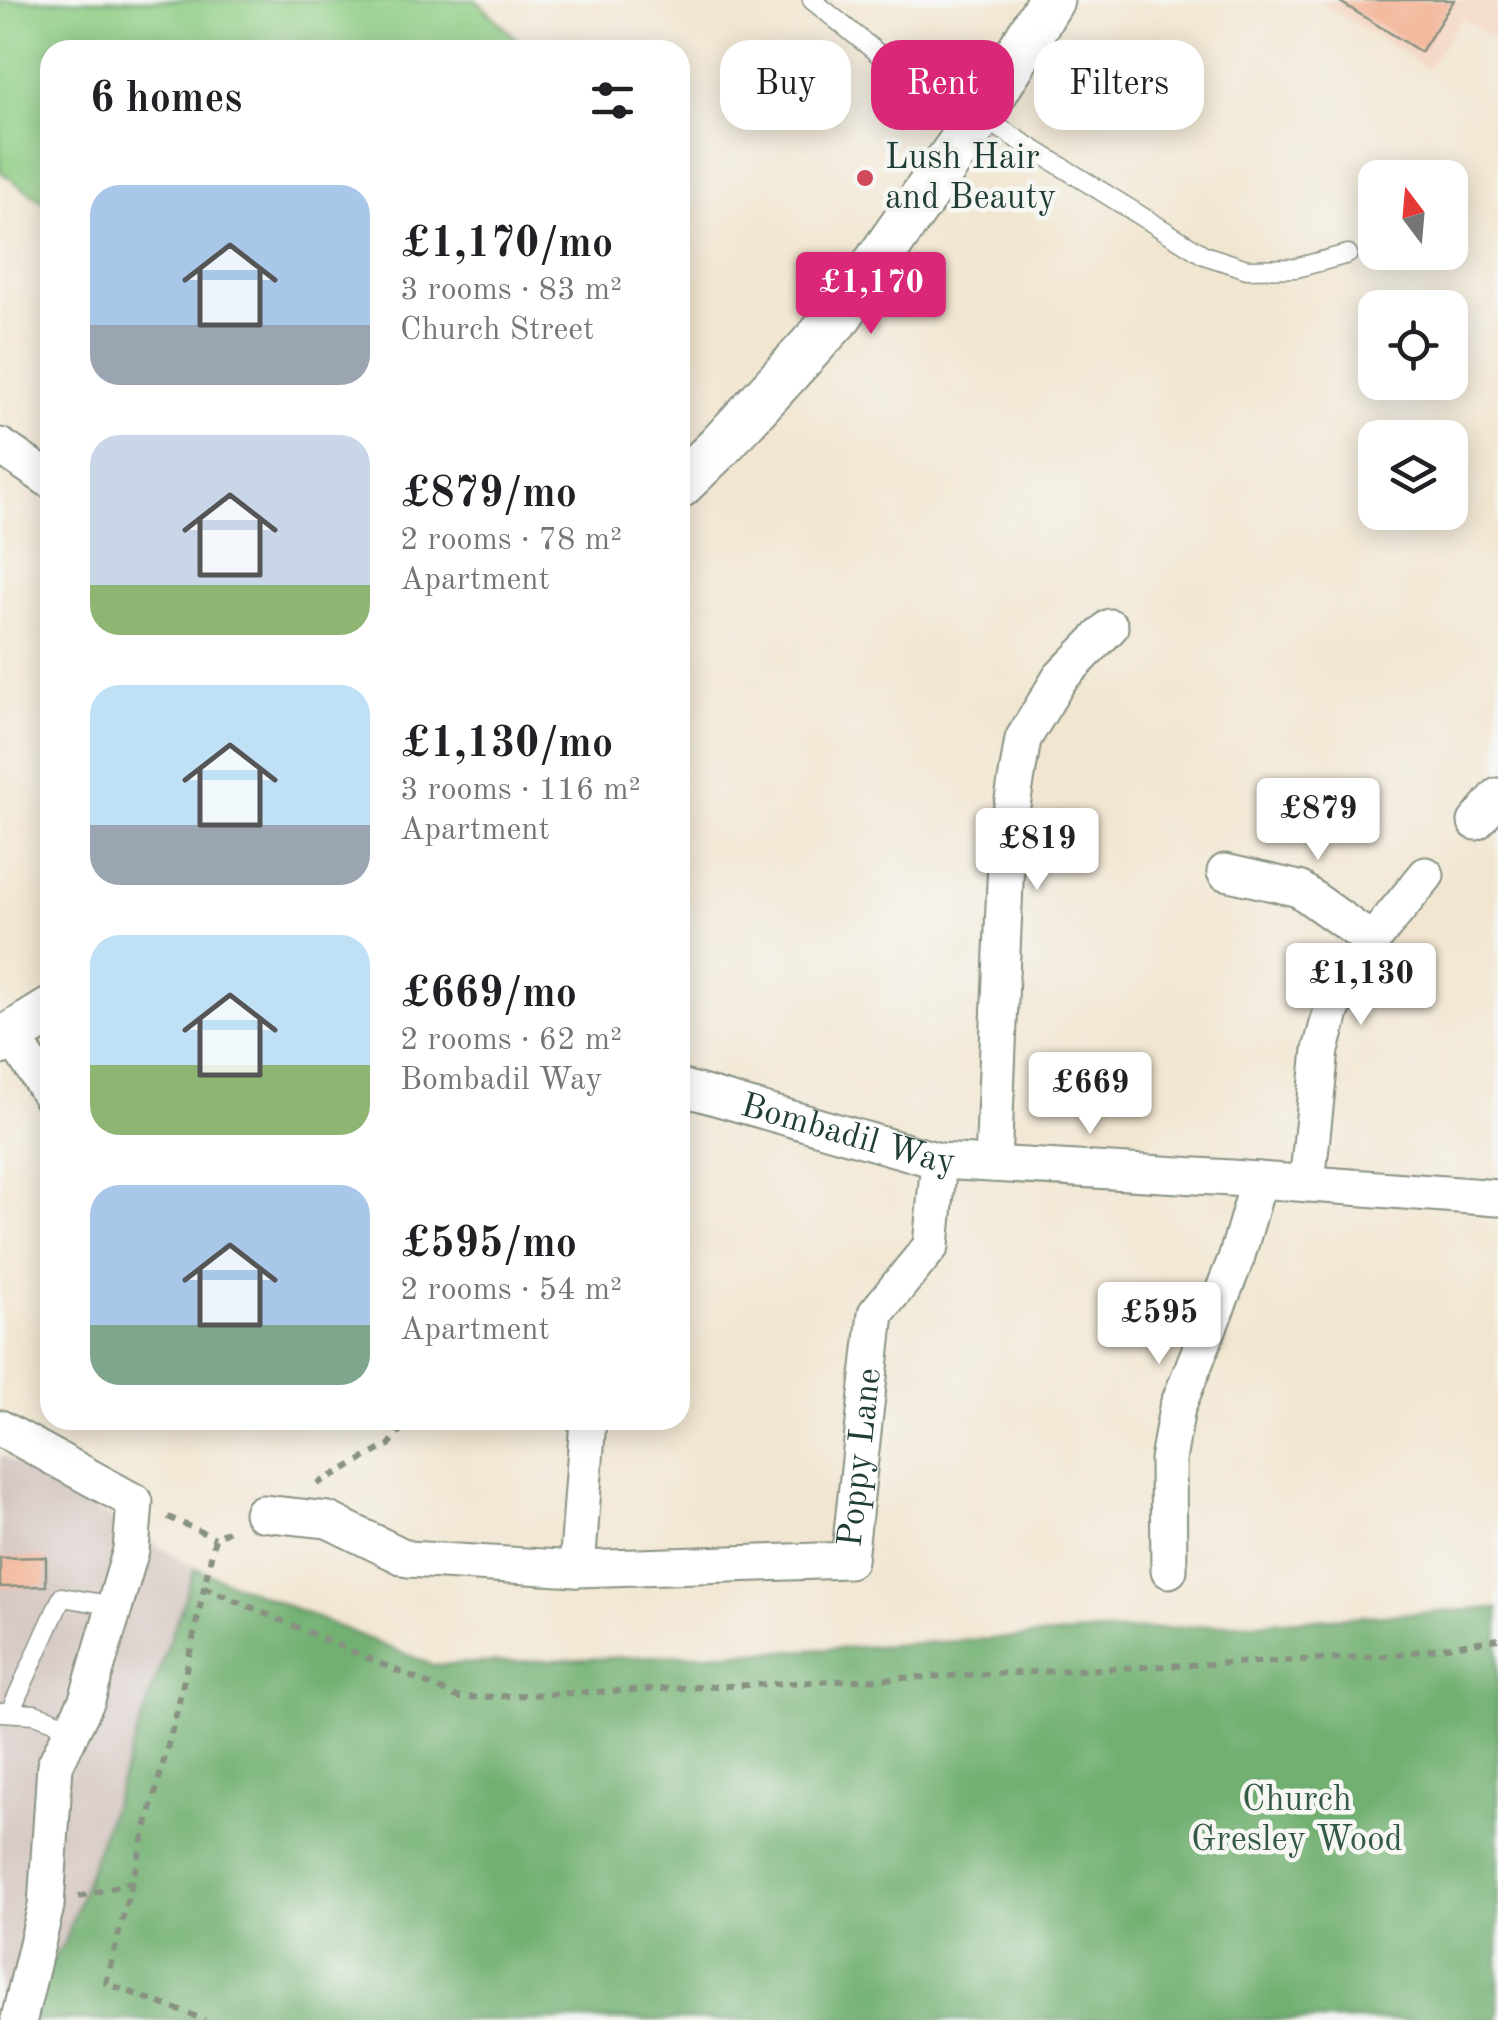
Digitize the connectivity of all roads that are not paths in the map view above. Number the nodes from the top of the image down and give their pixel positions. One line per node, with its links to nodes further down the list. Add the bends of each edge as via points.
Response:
1 (812, 0): 3 (lane)
2 (1051, 0): 4 (street)
3 (871, 44)
4 (1014, 59)
5 (969, 130): 10 (street, via 839,316)
6 (989, 130): 7 (lane, via 1204,255 1247,269 1296,268)
7 (1348, 254)
8 (0, 446): 9 (street)
9 (40, 473)
10 (690, 474)
11 (1110, 627): 20 (street, via 1060,678 1023,739 1007,836)
12 (1225, 872): 14 (street, via 1299,889)
13 (1426, 876): 14 (street)
14 (1372, 941): 22 (street, via 1332,1009)
15 (40, 1017): 16 (street)
16 (6, 1038): 17 (street)
17 (40, 1083)
18 (690, 1090): 19 (street, Bombadil Way)
19 (939, 1161): 20 (street, Bombadil Way); 27 (street, Poppy Lane, via 931,1246 876,1313 849,1560)
20 (993, 1164): 21 (street, Bombadil Way)
21 (1259, 1180): 22 (street, Bombadil Way); 28 (street, via 1177,1408 1168,1460)
22 (1308, 1184): 23 (street, Bombadil Way)
23 (1498, 1198)
24 (0, 1428): 29 (street, via 135,1502 131,1550)
25 (587, 1430): 27 (street)
26 (262, 1513): 27 (street, Poppy Lane, via 328,1520 408,1559)
27 (577, 1569)
28 (1169, 1570)
29 (115, 1606): 30 (lane, via 62,1598); 31 (street)
30 (5, 1712): 31 (lane, via 36,1714)
31 (73, 1728): 32 (street, via 56,1765 46,1906)
32 (19, 2019)

